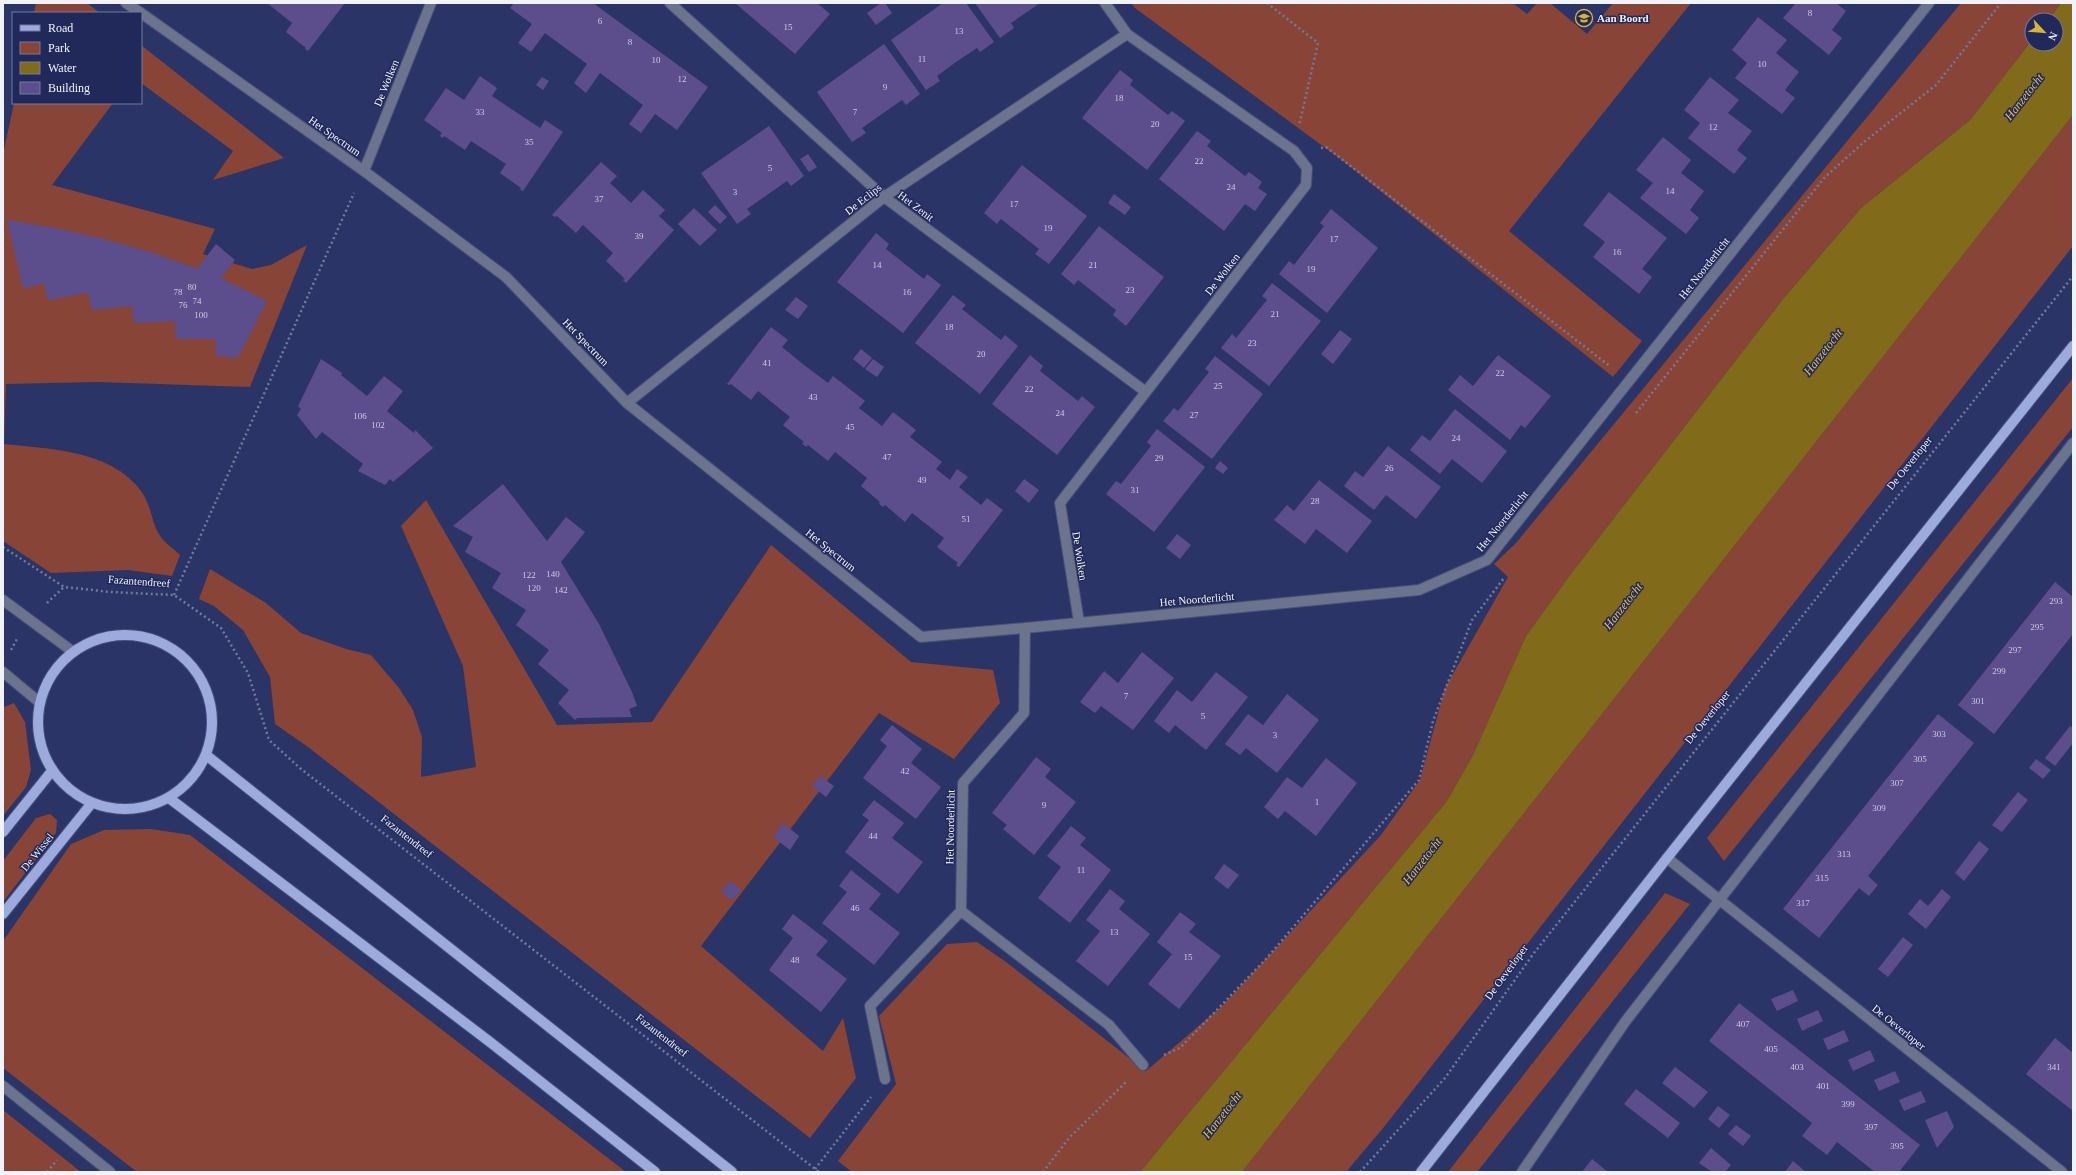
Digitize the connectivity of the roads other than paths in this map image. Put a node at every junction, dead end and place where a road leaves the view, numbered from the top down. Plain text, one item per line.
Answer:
1 (126, 3) edge
2 (431, 3) edge
3 (670, 3) edge
4 (1105, 3) edge
5 (1929, 3) edge
6 (140, 12) edge
7 (142, 14) edge
8 (1127, 34) junction
9 (364, 171) junction
10 (884, 197) junction
11 (2073, 346) edge
12 (1146, 392) junction
13 (627, 403) junction
14 (2073, 443) edge
15 (3, 600) edge
16 (1079, 622) junction
17 (1025, 628) junction
18 (72, 651) junction
19 (3, 672) edge
20 (39, 702) junction
21 (206, 755) junction
22 (51, 772) junction
23 (169, 798) junction
24 (91, 804) junction
25 (3, 832) edge
26 (1667, 858) junction
27 (1721, 901) junction
28 (961, 911) junction
29 (3, 914) edge
30 (1143, 1065) road end
31 (885, 1079) road end
32 (3, 1086) edge
33 (110, 1172) edge
34 (655, 1172) edge
35 (732, 1172) edge
36 (1422, 1172) edge
37 (1522, 1172) edge
38 (2062, 1172) edge

1 - 6 street, Het Spectrum
2 - 9 street, De Wolken
3 - 10 street, Het Zenit
4 - 8 street, De Wolken
5 - 16 street, Het Noorderlicht
7 - 9 street, Het Spectrum
8 - 10 street, De Eclips
8 - 12 street, De Wolken
9 - 13 street, Het Spectrum
10 - 12 street, Het Zenit
10 - 13 street, De Eclips
11 - 26 main road
12 - 16 street, De Wolken
13 - 17 street, Het Spectrum
14 - 27 street
15 - 18 street
16 - 17 street, Het Noorderlicht
17 - 28 street, Het Noorderlicht
18 - 20 main road
18 - 21 main road
19 - 20 street
20 - 22 main road
21 - 23 main road
21 - 35 main road
22 - 24 main road
22 - 25 main road
23 - 24 main road
23 - 34 main road
24 - 29 main road, De Wissel
26 - 27 street, De Oeverloper
26 - 36 main road
27 - 37 street
27 - 38 street, De Oeverloper
28 - 30 street
28 - 31 street
32 - 33 street

